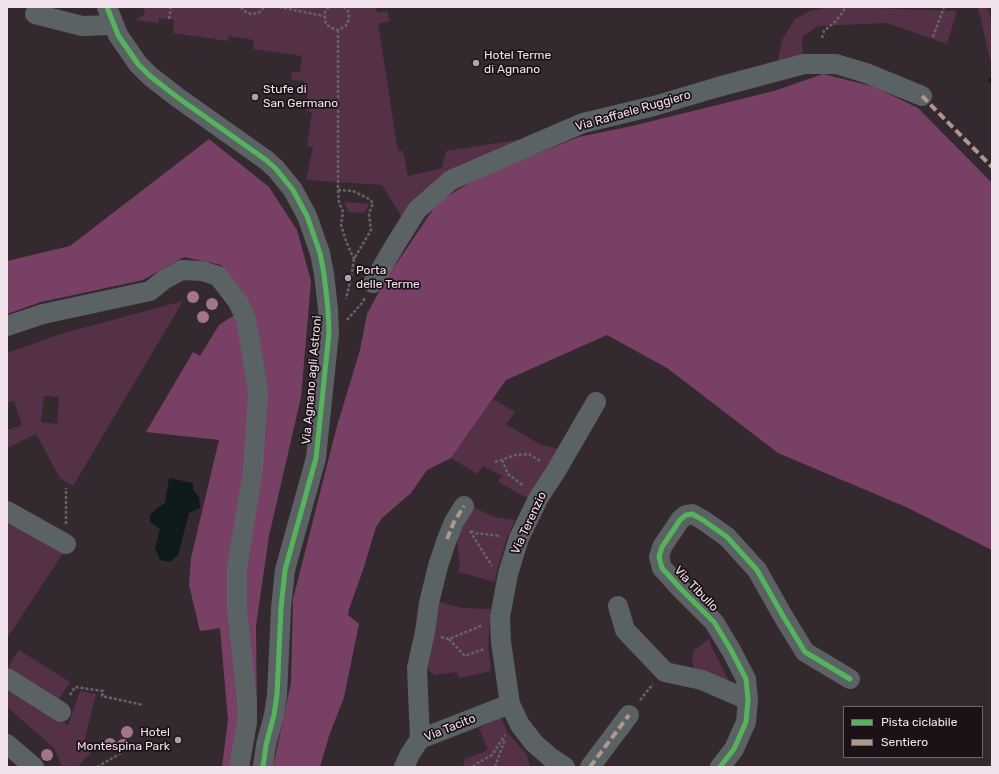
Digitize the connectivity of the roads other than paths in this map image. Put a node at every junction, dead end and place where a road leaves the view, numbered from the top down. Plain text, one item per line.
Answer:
1 (34, 14) dead end
2 (111, 16) edge
3 (922, 96) dead end
4 (374, 283) road end
5 (7, 326) edge
6 (596, 402) dead end
7 (7, 511) edge
8 (459, 524) road end
9 (66, 544) road end
10 (618, 606) dead end
11 (7, 678) edge
12 (850, 679) dead end
13 (748, 700) junction
14 (510, 704) junction
15 (61, 712) road end
16 (628, 715) road end
17 (420, 739) junction
18 (7, 744) edge
19 (34, 767) edge
20 (239, 767) edge
21 (263, 767) edge
22 (404, 767) edge
23 (565, 767) edge
24 (590, 767) edge
25 (720, 767) edge

1 - 2 street
2 - 21 street, Via Agnano agli Astroni
3 - 4 street, Via Raffaele Ruggiero
5 - 20 street
6 - 14 street, Via Terenzio
7 - 9 street
8 - 17 street
10 - 13 street
11 - 15 street
12 - 13 street, Via Tibullo
13 - 25 street, Via Tibullo
14 - 17 street, Via Tacito
14 - 23 street
16 - 24 street
17 - 22 street, Via Tacito
18 - 19 street

